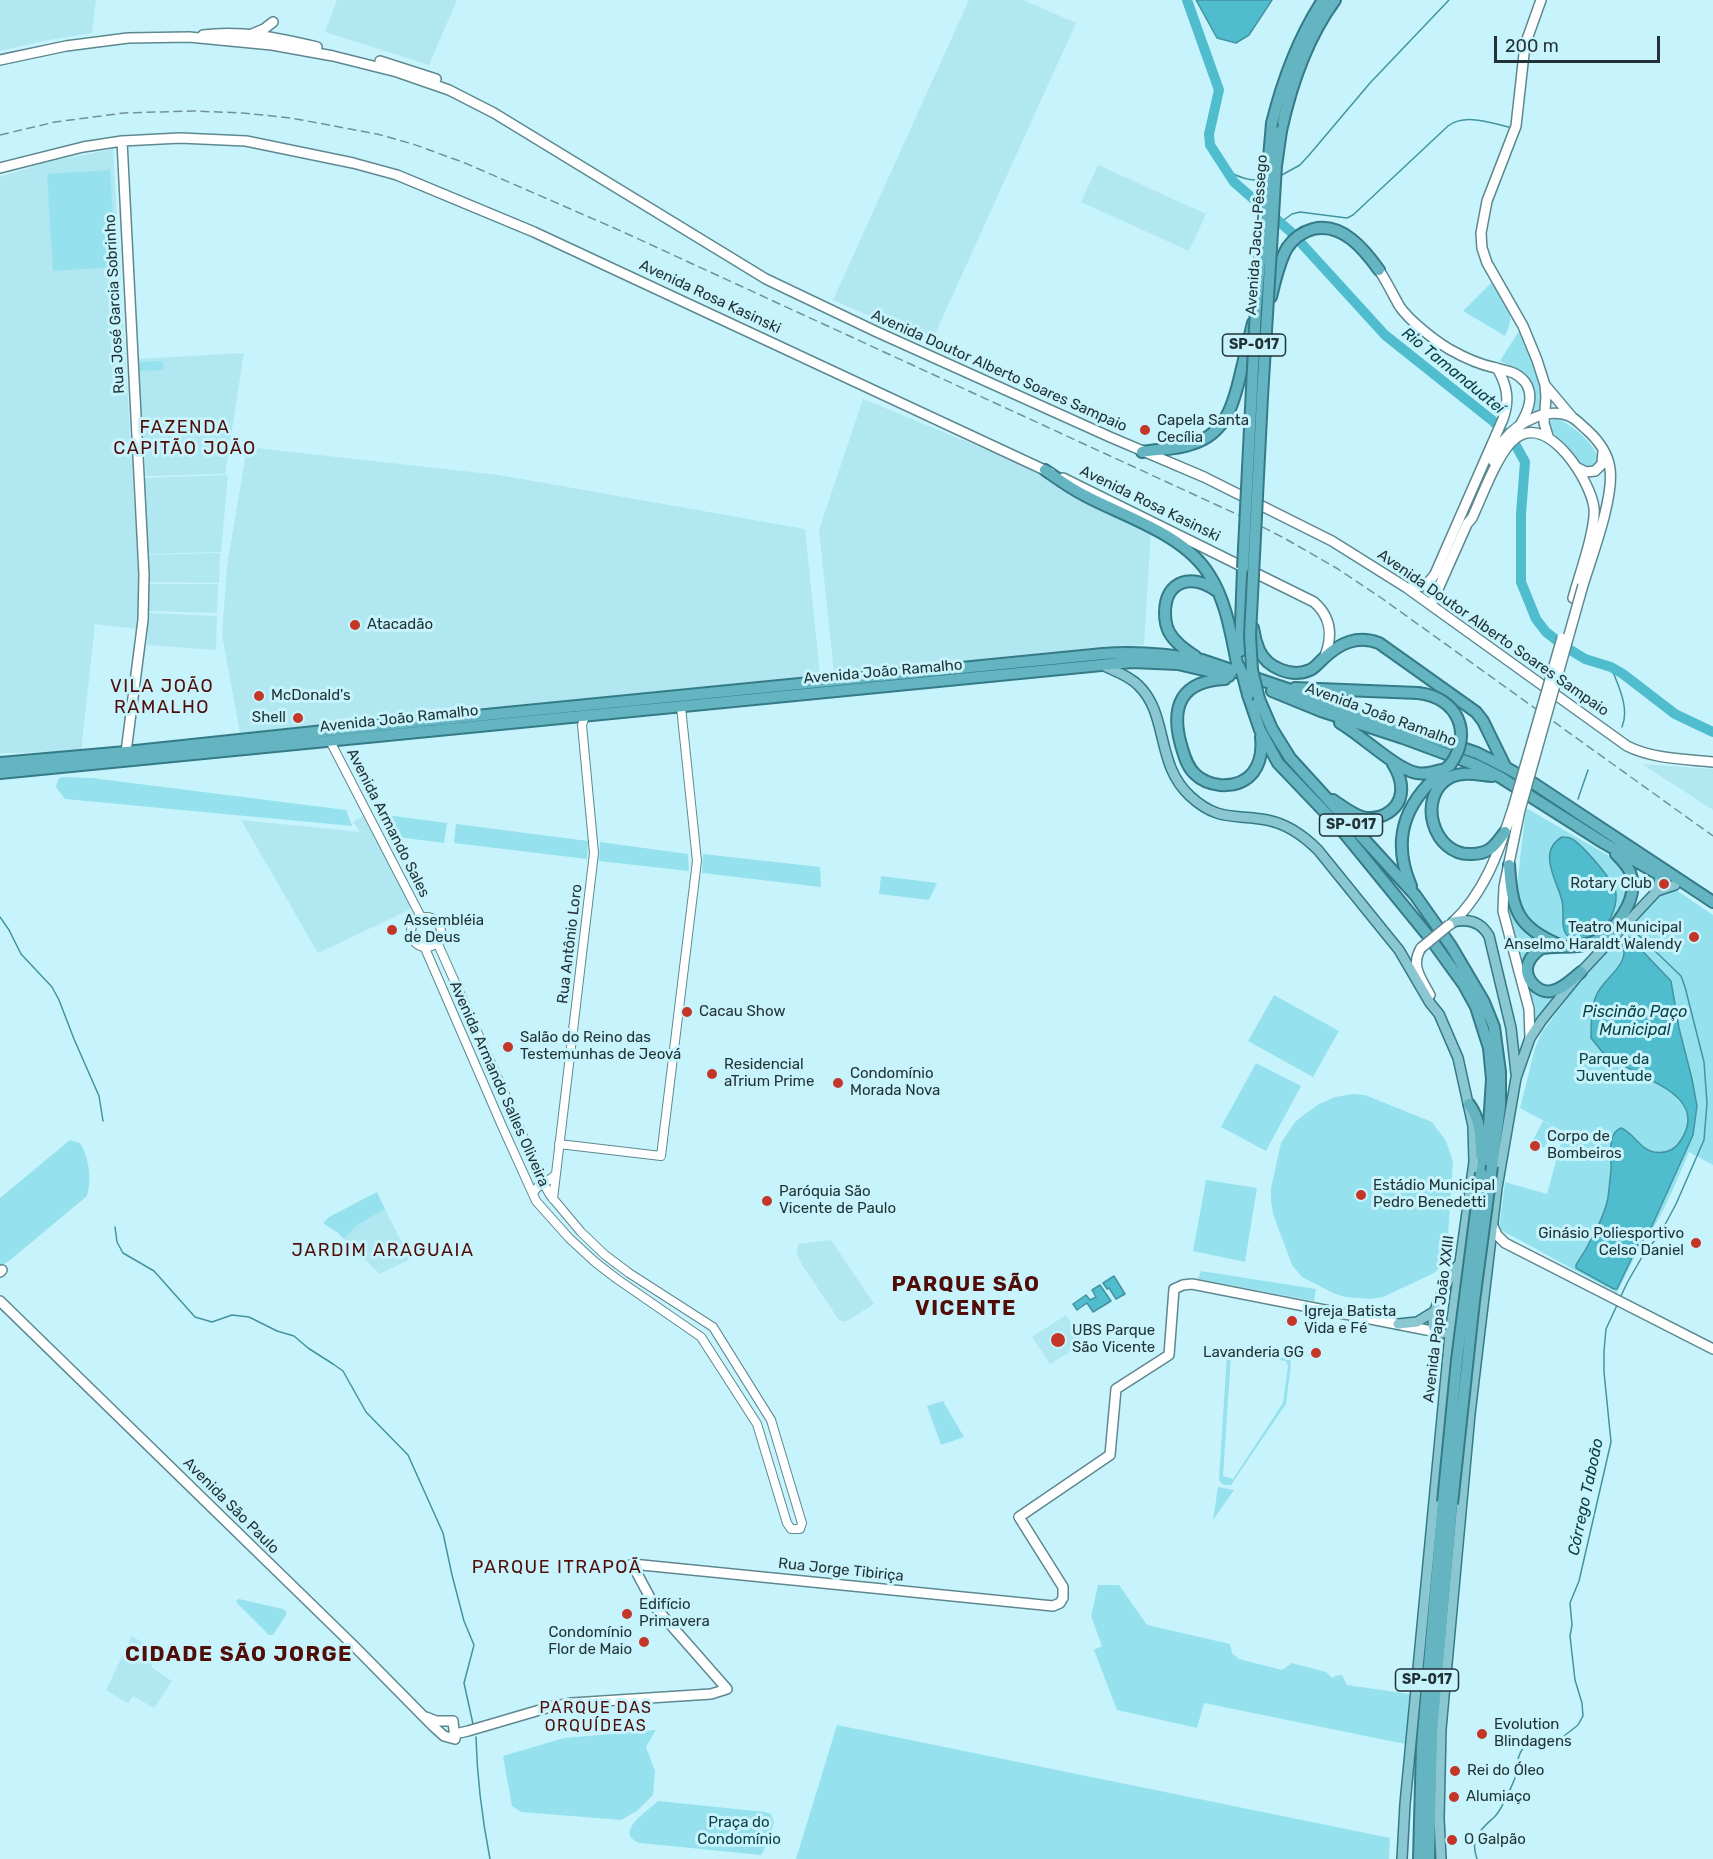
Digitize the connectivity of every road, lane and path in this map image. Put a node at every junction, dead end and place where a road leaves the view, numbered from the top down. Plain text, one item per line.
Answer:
1 (1323, 0) edge
2 (1335, 0) edge
3 (1541, 0) edge
4 (273, 22) dead end
5 (273, 37) junction
6 (250, 39) junction
7 (288, 47) junction
8 (0, 60) edge
9 (417, 79) junction
10 (440, 80) junction
11 (449, 90) junction
12 (494, 113) junction
13 (122, 141) junction
14 (0, 168) edge
15 (1379, 270) joint
16 (1256, 308) junction
17 (1267, 311) junction
18 (1497, 368) junction
19 (1545, 385) junction
20 (1544, 414) junction
21 (1572, 417) junction
22 (1516, 432) junction
23 (1548, 436) junction
24 (1500, 444) junction
25 (1603, 450) junction
26 (1142, 452) junction
27 (1574, 466) junction
28 (1045, 470) junction
29 (1407, 588) junction
30 (1218, 592) junction
31 (1431, 605) junction
32 (1250, 617) junction
33 (1202, 660) junction
34 (1322, 660) junction
35 (1102, 665) junction
36 (1239, 675) junction
37 (1281, 687) junction
38 (675, 695) junction
39 (1248, 695) joint
40 (644, 699) junction
41 (1259, 699) joint
42 (681, 706) junction
43 (1321, 711) junction
44 (585, 716) junction
45 (324, 730) junction
46 (1260, 730) junction
47 (330, 741) junction
48 (126, 752) junction
49 (1390, 759) junction
50 (0, 761) edge
51 (1713, 762) edge
52 (1447, 767) junction
53 (1505, 767) junction
54 (0, 773) edge
55 (1500, 777) junction
56 (1321, 792) junction
57 (1517, 809) junction
58 (1505, 832) junction
59 (1604, 843) junction
60 (1509, 865) junction
61 (1659, 871) junction
62 (1675, 885) junction
63 (1656, 891) junction
64 (1415, 895) junction
65 (1713, 902) edge
66 (1713, 910) edge
67 (1630, 913) junction
68 (421, 917) junction
69 (1451, 924) junction
70 (1614, 931) junction
71 (437, 942) junction
72 (424, 946) junction
73 (1565, 947) junction
74 (1581, 972) junction
75 (1437, 1010) junction
76 (1530, 1038) junction
77 (1516, 1078) junction
78 (1469, 1104) junction
79 (559, 1144) junction
80 (1481, 1173) junction
81 (555, 1175) junction
82 (543, 1183) junction
83 (533, 1194) junction
84 (553, 1199) junction
85 (540, 1206) junction
86 (1492, 1224) junction
87 (1505, 1243) junction
88 (1489, 1251) junction
89 (1460, 1262) junction
90 (0, 1299) edge
91 (1437, 1309) junction
92 (1398, 1324) junction
93 (1446, 1334) junction
94 (1478, 1337) junction
95 (726, 1349) junction
96 (1713, 1349) edge
97 (714, 1358) junction
98 (1448, 1503) junction
99 (426, 1717) junction
100 (455, 1737) junction
101 (1424, 1840) junction
102 (1402, 1859) edge
103 (1414, 1859) edge
104 (1419, 1859) edge
105 (1431, 1859) edge
106 (1441, 1859) edge

1 - 16 highway, Avenida Jacu-Pêssego / SP-017, bridge
2 - 17 highway, Avenida Jacu-Pêssego / SP-017, bridge
3 - 19 main road
4 - 6 main road
5 - 6 main road
5 - 7 main road
5 - 10 main road, Avenida Doutor Alberto Soares Sampaio
6 - 7 main road, Avenida Doutor Alberto Soares Sampaio
6 - 8 main road, Avenida Doutor Alberto Soares Sampaio
7 - 9 main road, Avenida Doutor Alberto Soares Sampaio
9 - 10 main road
9 - 11 main road, Avenida Doutor Alberto Soares Sampaio
10 - 11 main road
10 - 12 main road, Avenida Doutor Alberto Soares Sampaio
11 - 12 main road, Avenida Doutor Alberto Soares Sampaio
12 - 26 main road, Avenida Doutor Alberto Soares Sampaio
13 - 14 main road, Avenida Rosa Kasinski
13 - 28 main road, Avenida Rosa Kasinski
13 - 48 main road, Rua José Garcia Sobrinho
15 - 17 highway, bridge
15 - 18 main road
16 - 26 highway, bridge
16 - 36 highway, Avenida Jacu-Pêssego / SP-017, bridge
17 - 32 highway, Avenida Jacu-Pêssego / SP-017, bridge
18 - 22 main road
18 - 24 main road
19 - 20 main road
19 - 21 main road
20 - 21 main road
20 - 22 main road
20 - 23 main road
21 - 25 main road
22 - 23 main road
22 - 24 main road
23 - 27 main road
24 - 29 main road
24 - 31 main road
25 - 27 main road
25 - 57 main road, bridge
26 - 29 main road, Avenida Doutor Alberto Soares Sampaio
27 - 57 main road, bridge
28 - 30 highway
28 - 34 main road, Avenida Rosa Kasinski
29 - 31 main road, Avenida Doutor Alberto Soares Sampaio
30 - 33 highway
30 - 36 highway
31 - 51 main road, Avenida Doutor Alberto Soares Sampaio
32 - 34 highway, bridge
32 - 41 highway, Avenida Jacu-Pêssego / SP-017, bridge
33 - 37 highway, Avenida João Ramalho
33 - 38 highway, Avenida João Ramalho
34 - 53 highway
35 - 36 highway, Avenida João Ramalho
35 - 42 highway, Avenida João Ramalho
35 - 75 main road, Avenida Papa João XXIII
36 - 39 highway, Avenida Jacu-Pêssego / SP-017, bridge
36 - 43 highway, Avenida João Ramalho
36 - 46 highway
37 - 52 highway, bridge
37 - 53 highway, Avenida João Ramalho
38 - 40 highway, Avenida João Ramalho
38 - 42 highway
39 - 46 highway, Avenida Papa João XXIII / SP-017
40 - 44 highway
40 - 45 highway, Avenida João Ramalho
41 - 56 highway, Avenida Papa João XXIII / SP-017
42 - 44 highway, Avenida João Ramalho
42 - 79 street
43 - 49 highway
43 - 55 highway, Avenida João Ramalho
44 - 47 highway, Avenida João Ramalho
44 - 79 street, Rua Antônio Loro
45 - 47 highway
45 - 48 highway, Avenida João Ramalho
46 - 80 highway, Avenida Papa João XXIII / SP-017
47 - 54 highway, Avenida João Ramalho
47 - 68 street, Avenida Armando Sales
48 - 50 highway, Avenida João Ramalho
49 - 52 highway
49 - 56 highway
52 - 64 highway
53 - 61 highway, Avenida João Ramalho
55 - 58 highway
55 - 59 highway, Avenida João Ramalho
56 - 64 highway, Avenida Papa João XXIII / SP-017
57 - 58 main road
57 - 60 main road
58 - 69 main road
59 - 61 highway, Avenida João Ramalho
59 - 67 highway
60 - 73 highway
60 - 76 main road
61 - 62 highway, Avenida João Ramalho
61 - 63 main road
61 - 65 highway, Avenida João Ramalho
62 - 63 main road
62 - 66 highway, Avenida João Ramalho
63 - 67 main road
64 - 98 highway, Avenida Papa João XXIII / SP-017, bridge
67 - 70 highway
68 - 71 street
68 - 72 street
69 - 75 main road, bridge
69 - 77 main road
70 - 73 highway
70 - 74 main road
71 - 72 street
71 - 82 street, Avenida Armando Salles Oliveira
72 - 83 street, Avenida Armando Salles Oliveira
73 - 74 highway
74 - 76 main road
75 - 78 main road, Avenida Papa João XXIII
76 - 77 main road
77 - 86 main road
78 - 80 highway
78 - 89 main road, Avenida Papa João XXIII
79 - 81 street, Rua Antônio Loro
80 - 98 highway, Avenida Papa João XXIII / SP-017, bridge
81 - 82 street
81 - 84 street, Rua Antônio Loro
82 - 83 street
82 - 84 street, Avenida Armando Salles Oliveira
83 - 85 street, Avenida Armando Salles Oliveira
84 - 85 street
84 - 95 street, Avenida Armando Salles Oliveira
85 - 97 street, Avenida Armando Salles Oliveira
86 - 87 main road
86 - 88 main road
87 - 88 main road
87 - 96 main road
88 - 94 main road
89 - 91 main road
89 - 93 main road, Avenida Papa João XXIII
90 - 99 main road, Avenida São Paulo
91 - 92 main road
91 - 93 main road
92 - 93 main road
92 - 100 main road, Rua Jorge Tibiriça
93 - 94 main road
93 - 102 main road, Avenida Papa João XXIII
94 - 106 main road
95 - 97 street
95 - 97 street, Avenida Armando Salles Oliveira
98 - 101 highway, Avenida Papa João XXIII / SP-017
99 - 100 main road, Avenida São Paulo
99 - 100 main road
101 - 103 highway
101 - 104 highway, Avenida Papa João XXIII / SP-017
101 - 105 highway, Avenida Papa João XXIII / SP-017

